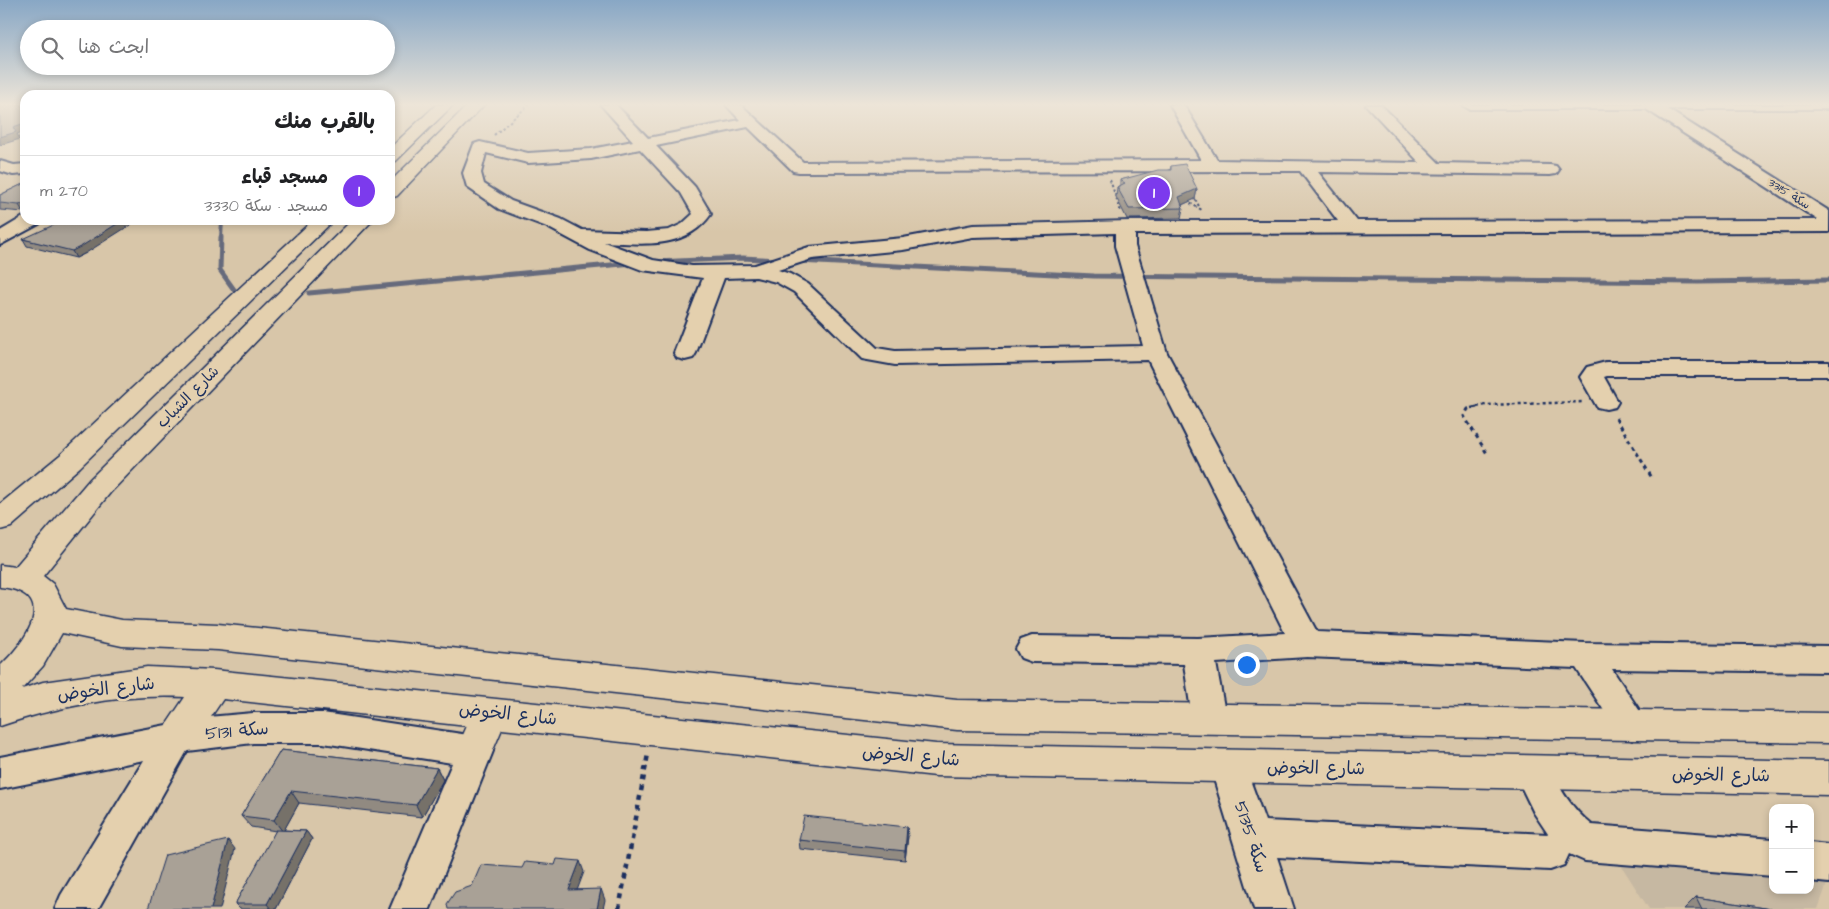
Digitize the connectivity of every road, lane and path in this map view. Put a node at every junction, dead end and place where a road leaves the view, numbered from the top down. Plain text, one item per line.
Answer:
1 (434, 147) edge
2 (480, 147) edge
3 (482, 147) edge
4 (623, 147) edge
5 (649, 147) edge
6 (778, 147) edge
7 (1202, 147) edge
8 (1414, 147) edge
9 (1715, 147) edge
10 (1179, 165) junction
11 (1212, 165) junction
12 (0, 166) edge
13 (1105, 166) junction
14 (1305, 166) junction
15 (1432, 166) junction
16 (20, 169) edge
17 (1550, 170) dead end
18 (395, 187) edge
19 (1182, 198) edge
20 (1204, 218) junction
21 (1829, 219) edge
22 (24, 225) edge
23 (319, 225) edge
24 (358, 225) edge
25 (1130, 226) junction
26 (1829, 226) edge
27 (1352, 227) junction
28 (576, 235) junction
29 (2, 239) edge
30 (757, 271) junction
31 (716, 272) junction
32 (685, 353) dead end
33 (1156, 353) junction
34 (1829, 369) edge
35 (1606, 402) junction
36 (1488, 455) dead end
37 (70, 461) junction
38 (1652, 478) dead end
39 (0, 497) edge
40 (0, 520) edge
41 (11, 578) edge
42 (50, 618) junction
43 (1307, 644) junction
44 (1032, 649) dead end
45 (1198, 651) junction
46 (1585, 656) junction
47 (1829, 659) edge
48 (214, 684) junction
49 (0, 687) edge
50 (0, 710) edge
51 (491, 712) junction
52 (1209, 718) junction
53 (1632, 725) junction
54 (1829, 728) edge
55 (653, 729) junction
56 (175, 740) junction
57 (475, 751) junction
58 (1228, 766) junction
59 (1532, 772) junction
60 (0, 773) edge
61 (1821, 780) edge
62 (1251, 838) junction
63 (1550, 852) dead end
64 (1769, 858) edge
65 (1814, 862) edge
66 (1829, 864) edge
67 (75, 909) edge
68 (410, 909) edge
69 (619, 909) edge
70 (1274, 909) edge

1 - 18 main road
2 - 28 street
3 - 4 street
5 - 28 street
6 - 13 street
7 - 11 street
8 - 15 street
9 - 21 street, سكة 3315
10 - 11 street
10 - 13 street
10 - 20 path
11 - 14 street
12 - 16 street
13 - 25 path
14 - 15 street
14 - 27 street
15 - 17 street
19 - 20 path
20 - 25 street
20 - 27 street
22 - 29 street
23 - 37 main road
24 - 41 main road, شارع الشباب
25 - 30 street
25 - 33 street
26 - 27 street
28 - 31 street
30 - 31 street
30 - 33 street
31 - 32 street
33 - 43 street
34 - 35 street
35 - 36 path
35 - 38 path
37 - 39 main road
37 - 40 main road
41 - 42 main road
42 - 49 main road
42 - 52 main road
43 - 45 street
43 - 46 street
44 - 45 street
45 - 52 street
46 - 47 street
46 - 53 street
48 - 50 main road, شارع الخوض
48 - 51 main road, شارع الخوض
48 - 56 main road
51 - 55 main road, شارع الخوض
51 - 57 main road
52 - 53 main road
53 - 54 main road
55 - 58 main road, شارع الخوض
55 - 69 path
56 - 57 street, سكة 5131
56 - 60 street, سكة 5131
56 - 67 street
57 - 68 street
58 - 59 main road, شارع الخوض
58 - 62 street, سكة 5135
59 - 61 main road, شارع الخوض
59 - 64 street
62 - 63 street
62 - 70 street, سكة 5135
65 - 66 street

